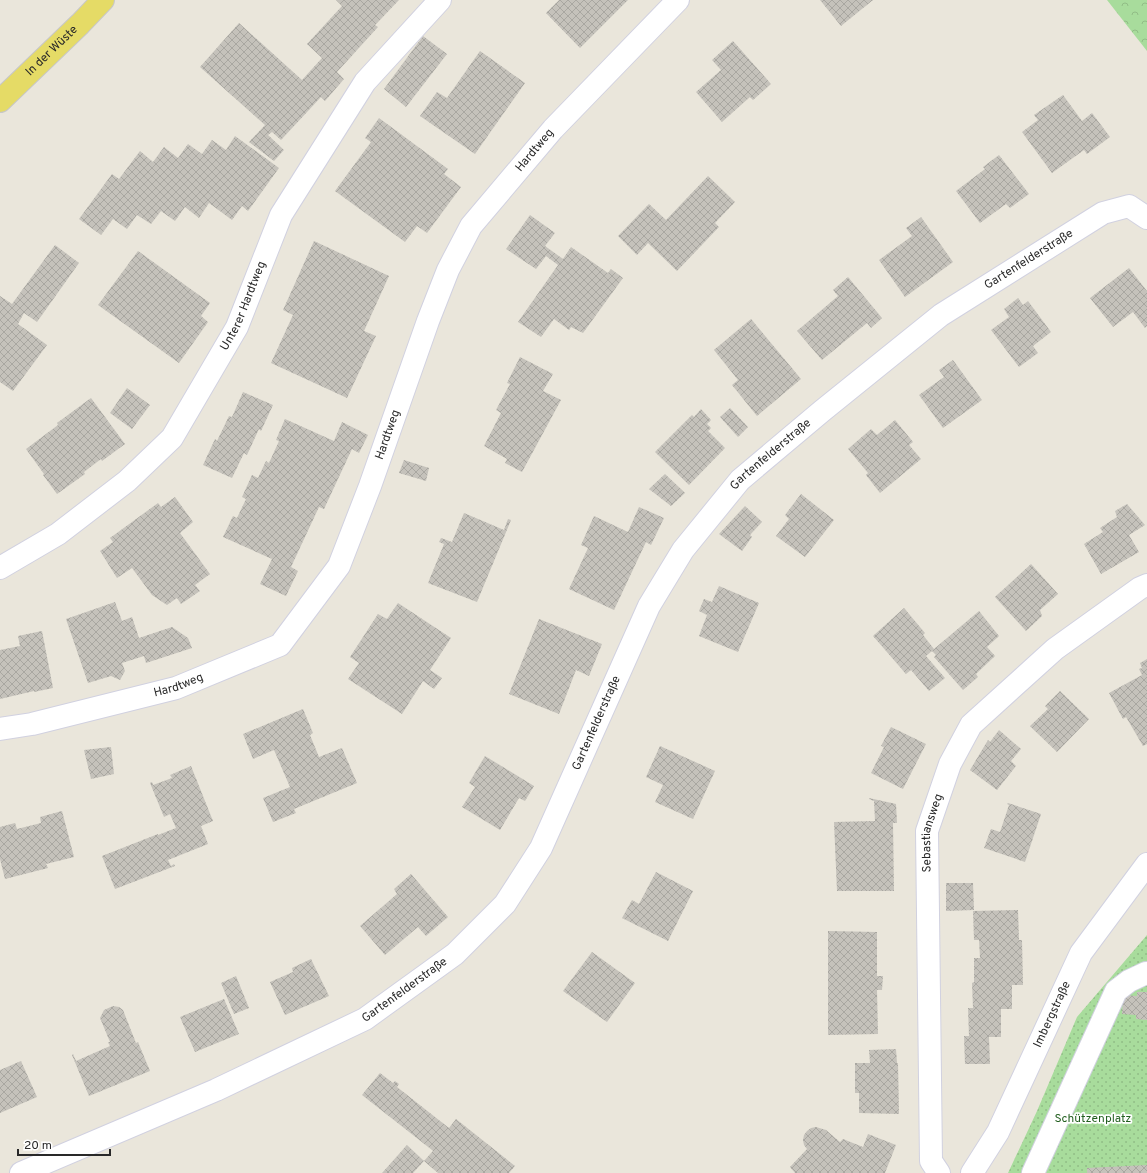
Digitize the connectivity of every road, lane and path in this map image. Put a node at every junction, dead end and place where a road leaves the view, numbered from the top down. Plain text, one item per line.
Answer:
1 (103, 0) edge
2 (440, 0) edge
3 (678, 0) edge
4 (0, 101) edge
5 (1147, 218) edge
6 (0, 568) edge
7 (1147, 585) edge
8 (0, 729) edge
9 (1147, 864) edge
10 (1147, 972) edge
11 (21, 1173) edge
12 (939, 1173) edge
13 (972, 1173) edge
14 (1033, 1173) edge

1 - 4 main road, In der Wüste
2 - 6 street, Unterer Hardtweg
3 - 8 street, Hardtweg
5 - 11 street, Gartenfelderstraße
7 - 12 street, Sebastiansweg
9 - 13 street, Imbergstraße
10 - 14 street

